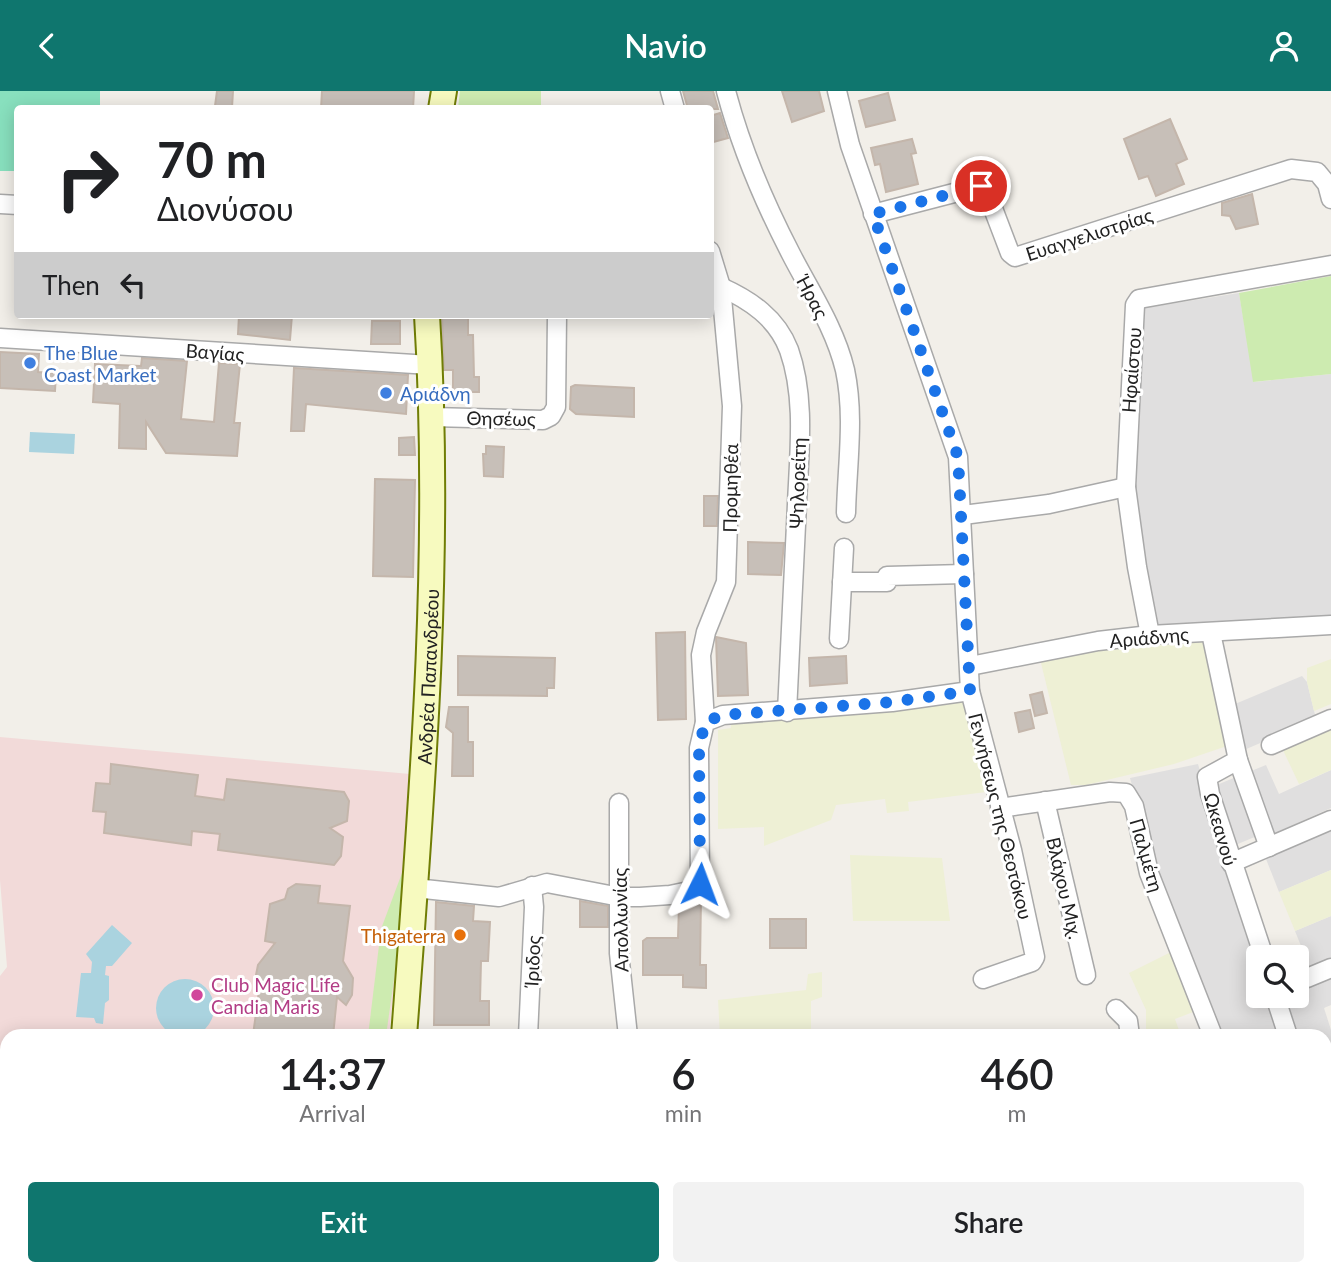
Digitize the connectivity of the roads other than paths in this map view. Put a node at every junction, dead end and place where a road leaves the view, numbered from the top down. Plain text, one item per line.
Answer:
1 (726, 91) edge
2 (837, 91) edge
3 (1331, 199) edge
4 (873, 214) junction
5 (714, 264) edge
6 (1331, 265) edge
7 (721, 287) junction
8 (427, 319) edge
9 (557, 319) edge
10 (0, 338) edge
11 (430, 366) junction
12 (432, 417) junction
13 (1126, 487) junction
14 (846, 513) dead end
15 (963, 515) junction
16 (844, 548) dead end
17 (964, 574) junction
18 (842, 582) junction
19 (1331, 625) edge
20 (1211, 633) junction
21 (1150, 635) junction
22 (839, 639) dead end
23 (970, 666) junction
24 (970, 691) junction
25 (788, 712) junction
26 (1331, 719) edge
27 (705, 722) junction
28 (1271, 745) dead end
29 (1238, 759) junction
30 (1045, 801) junction
31 (619, 803) dead end
32 (1000, 808) junction
33 (1331, 820) edge
34 (1269, 847) junction
35 (1231, 863) junction
36 (532, 886) junction
37 (415, 888) junction
38 (620, 897) junction
39 (1260, 945) edge
40 (1331, 968) edge
41 (1086, 975) dead end
42 (1309, 977) edge
43 (983, 979) dead end
44 (1279, 1008) edge
45 (1116, 1009) dead end
46 (405, 1029) edge
47 (528, 1029) edge
48 (627, 1029) edge
49 (1129, 1029) edge
50 (1210, 1029) edge
51 (1286, 1029) edge

1 - 14 street, Ήρας
2 - 4 street, Γεννήσεως της Θεοτόκου
3 - 4 street, Ευαγγελιστρίας
4 - 15 street, Γεννήσεως της Θεοτόκου
5 - 7 street, Προμηθέα
6 - 13 street, Ηφαίστου
7 - 25 street, Ψηλορείτη
7 - 27 street, Προμηθέα
8 - 11 main road, Ανδρέα Παπανδρέου
9 - 12 street, Θησέως
10 - 11 street, Βαγίας
11 - 12 main road, Ανδρέα Παπανδρέου
12 - 37 main road, Ανδρέα Παπανδρέου
13 - 15 street
13 - 21 street, Ηφαίστου
15 - 17 street, Γεννήσεως της Θεοτόκου
16 - 18 street
17 - 18 street
17 - 23 street, Γεννήσεως της Θεοτόκου
18 - 22 street
19 - 20 street, Αριάδνης
20 - 21 street, Αριάδνης
20 - 29 street
21 - 23 street, Αριάδνης
23 - 24 street, Γεννήσεως της Θεοτόκου
24 - 25 street
24 - 32 street, Γεννήσεως της Θεοτόκου
25 - 27 street
26 - 28 street
27 - 38 street, Προμηθέα
29 - 34 street
29 - 35 street, Ωκεανού
30 - 32 street, Παλμέτη
30 - 41 street, Βλάχου Μιχ.
30 - 50 street, Παλμέτη
31 - 38 street, Απολλωνίας
32 - 43 street, Γεννήσεως της Θεοτόκου
33 - 34 street
34 - 35 street
35 - 39 street, Ωκεανού
36 - 37 street
36 - 38 street
36 - 47 street, Ίριδος
37 - 46 main road, Ανδρέα Παπανδρέου
38 - 48 street, Απολλωνίας
40 - 42 street
44 - 51 street
45 - 49 street

